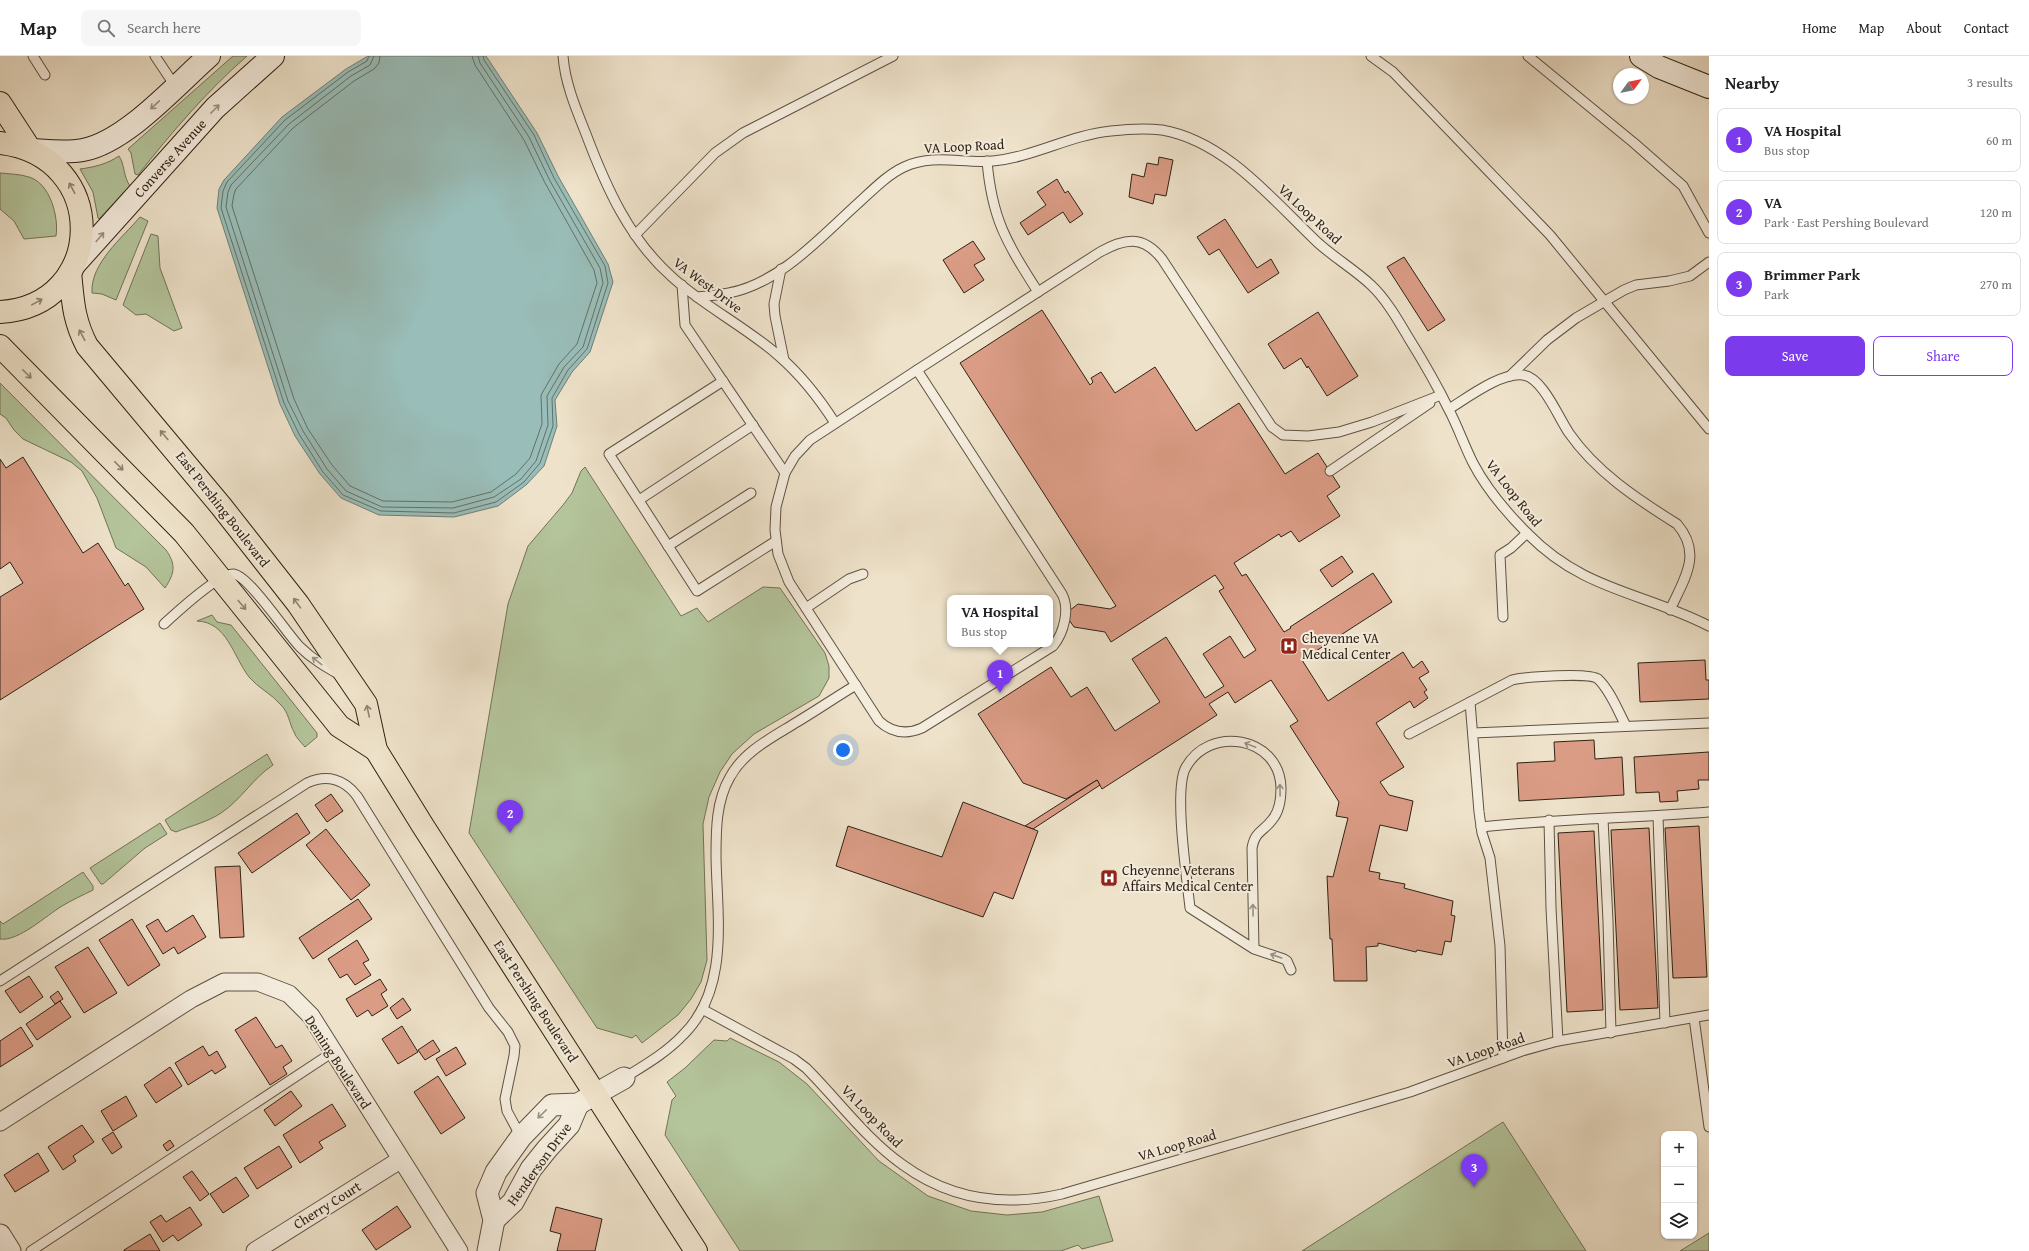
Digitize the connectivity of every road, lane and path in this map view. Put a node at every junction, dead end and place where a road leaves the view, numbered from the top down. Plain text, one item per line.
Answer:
1 (33, 56) edge
2 (155, 56) edge
3 (209, 56) edge
4 (272, 56) edge
5 (563, 56) edge
6 (893, 56) edge
7 (1371, 56) edge
8 (1528, 56) edge
9 (1641, 56) edge
10 (45, 74) dead end
11 (175, 86) junction
12 (1709, 87) edge
13 (0, 103) edge
14 (0, 143) edge
15 (31, 149) junction
16 (987, 161) junction
17 (1709, 233) edge
18 (635, 235) junction
19 (1709, 262) edge
20 (72, 269) junction
21 (781, 269) junction
22 (682, 285) junction
23 (1038, 292) junction
24 (697, 297) junction
25 (1606, 301) junction
26 (0, 312) edge
27 (0, 346) edge
28 (784, 360) junction
29 (917, 370) junction
30 (1510, 376) junction
31 (723, 381) junction
32 (1441, 395) junction
33 (1449, 409) junction
34 (835, 423) junction
35 (753, 425) junction
36 (1709, 429) edge
37 (1330, 471) dead end
38 (785, 473) junction
39 (750, 493) dead end
40 (639, 500) junction
41 (1527, 533) junction
42 (776, 541) junction
43 (668, 546) junction
44 (863, 574) dead end
45 (220, 578) junction
46 (806, 608) junction
47 (1670, 610) junction
48 (1502, 617) dead end
49 (164, 624) dead end
50 (1709, 626) edge
51 (1053, 646) edge
52 (1051, 647) edge
53 (350, 681) junction
54 (856, 685) junction
55 (1470, 702) junction
56 (1709, 723) edge
57 (1626, 726) junction
58 (1473, 733) junction
59 (1409, 734) dead end
60 (376, 750) junction
61 (1709, 812) edge
62 (1658, 816) junction
63 (1603, 819) junction
64 (1549, 820) junction
65 (1481, 827) junction
66 (1254, 949) junction
67 (1290, 970) dead end
68 (0, 981) edge
69 (702, 1009) junction
70 (1709, 1015) edge
71 (1694, 1018) junction
72 (1665, 1023) junction
73 (1611, 1033) junction
74 (1558, 1041) junction
75 (333, 1052) junction
76 (1503, 1058) junction
77 (624, 1078) joint
78 (586, 1099) junction
79 (0, 1122) edge
80 (1709, 1127) edge
81 (521, 1137) junction
82 (400, 1160) junction
83 (494, 1220) junction
84 (0, 1235) edge
85 (10, 1251) edge
86 (31, 1251) edge
87 (255, 1251) edge
88 (459, 1251) edge
89 (488, 1251) edge
90 (696, 1251) edge

1 - 10 lane
2 - 11 lane
3 - 11 main road
20 -> 4 main road, Converse Avenue
5 - 18 lane, VA West Drive
6 - 18 lane
7 - 25 lane
8 - 17 lane
9 - 12 main road
11 -> 15 main road
13 - 15 main road, East Pershing Boulevard
14 - 15 main road, East Pershing Boulevard
20 -> 15 main road, East Pershing Boulevard
16 - 21 lane, VA Loop Road
16 - 23 lane
16 - 32 lane, VA Loop Road
18 - 22 lane, VA West Drive
19 - 25 lane
26 -> 20 main road, East Pershing Boulevard
53 -> 20 main road, East Pershing Boulevard
21 - 24 lane, VA Loop Road
21 - 28 lane
22 - 24 lane, VA West Drive
22 - 31 lane
23 - 29 lane
23 - 32 lane
24 - 28 lane, VA West Drive
25 - 30 lane
25 - 36 lane
27 -> 45 main road, East Pershing Boulevard
28 - 34 lane, VA West Drive
29 - 34 lane
29 - 51 lane
30 - 33 lane
30 - 47 lane
31 - 35 lane
31 - 40 lane
32 - 33 lane, VA Loop Road
32 - 37 lane
33 - 41 lane, VA Loop Road
34 - 38 lane
35 - 38 lane
35 - 40 lane
38 - 42 lane
39 - 43 lane
40 - 43 lane
41 - 47 lane, VA Loop Road
41 - 48 lane
42 - 43 lane
42 - 46 lane
44 - 46 lane
45 - 49 lane
53 -> 45 lane
45 -> 60 main road, East Pershing Boulevard
46 - 54 lane
47 - 50 lane, VA Loop Road
52 - 54 lane
60 -> 53 main road, East Pershing Boulevard
54 - 69 lane
55 - 57 lane
55 - 58 lane
55 - 59 lane
56 - 57 lane
57 - 58 lane
58 - 65 lane
60 - 78 main road, East Pershing Boulevard
61 - 62 lane
62 - 63 lane
62 - 72 lane
63 - 64 lane
63 - 73 lane
64 - 65 lane
64 - 74 lane
65 - 76 lane
66 -> 66 lane
67 -> 66 lane
68 - 81 lane
69 - 76 lane, VA Loop Road
69 - 77 lane
70 - 71 lane, VA Loop Road
71 - 72 lane, VA Loop Road
71 - 80 lane
72 - 73 lane, VA Loop Road
73 - 74 lane, VA Loop Road
74 - 76 lane, VA Loop Road
75 - 79 street, Deming Boulevard
75 - 82 street, Deming Boulevard
75 - 86 lane
77 - 78 street, Henderson Drive
78 -> 81 street, Henderson Drive
78 - 83 street, Henderson Drive
78 - 90 main road, East Pershing Boulevard
81 - 83 street, Henderson Drive
82 - 87 street, Cherry Court
82 - 88 street, Deming Boulevard
83 - 89 street, Henderson Drive
84 - 85 street

